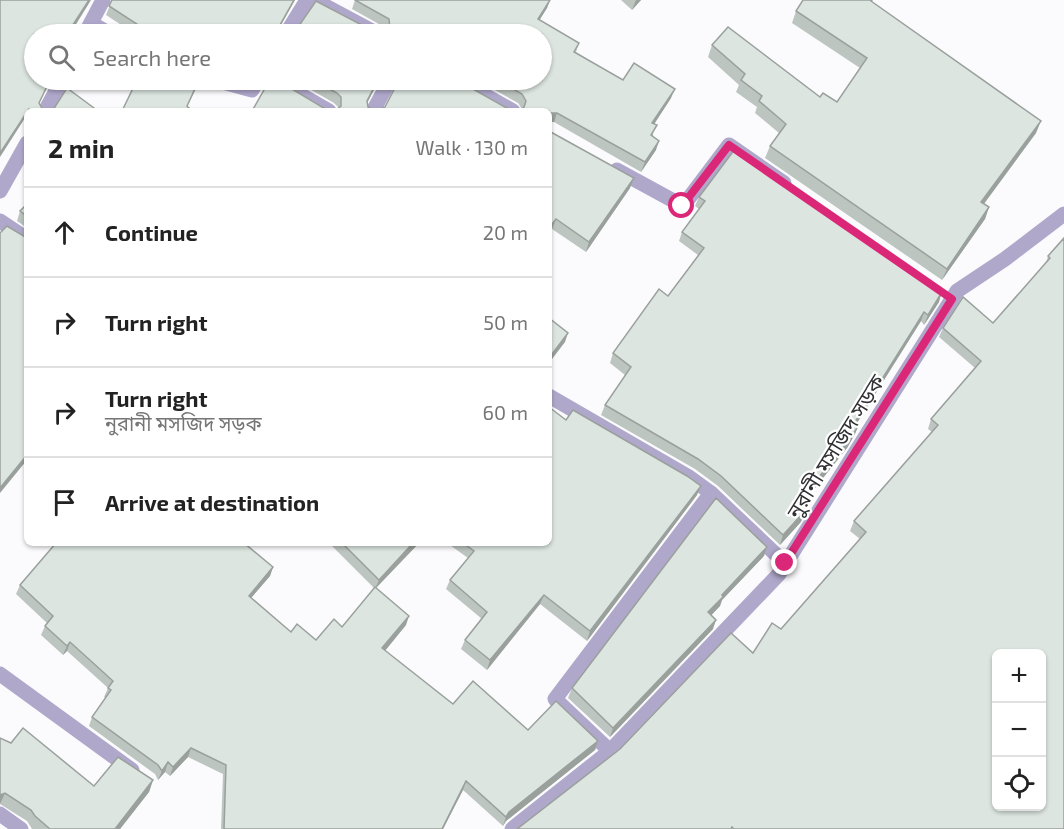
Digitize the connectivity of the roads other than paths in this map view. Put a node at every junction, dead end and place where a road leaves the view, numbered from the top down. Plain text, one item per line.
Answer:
1 (103, 0) edge
2 (306, 0) edge
3 (314, 0) edge
4 (91, 24) edge
5 (292, 24) edge
6 (359, 24) edge
7 (57, 90) edge
8 (292, 90) edge
9 (385, 90) edge
10 (476, 90) edge
11 (47, 108) edge
12 (324, 108) edge
13 (375, 108) edge
14 (508, 108) edge
15 (24, 148) edge
16 (600, 160) edge
17 (794, 190) edge
18 (0, 191) edge
19 (1064, 214) edge
20 (0, 221) edge
21 (24, 237) edge
22 (552, 398) edge
23 (711, 493) junction
24 (785, 563) junction
25 (0, 674) edge
26 (610, 751) junction
27 (140, 776) edge
28 (0, 814) edge
29 (522, 826) edge
30 (21, 829) edge

1 - 4 street
2 - 5 street
3 - 6 street
7 - 11 street
8 - 12 street
9 - 13 street
10 - 14 street
15 - 18 street
16 - 17 street
19 - 24 street, নুরানী মসজিদ সড়ক
20 - 21 street
22 - 23 street
23 - 24 street
23 - 26 street
24 - 26 street, নুরানী মসজিদ সড়ক
25 - 27 street
26 - 29 street, নুরানী মসজিদ সড়ক
28 - 30 street

